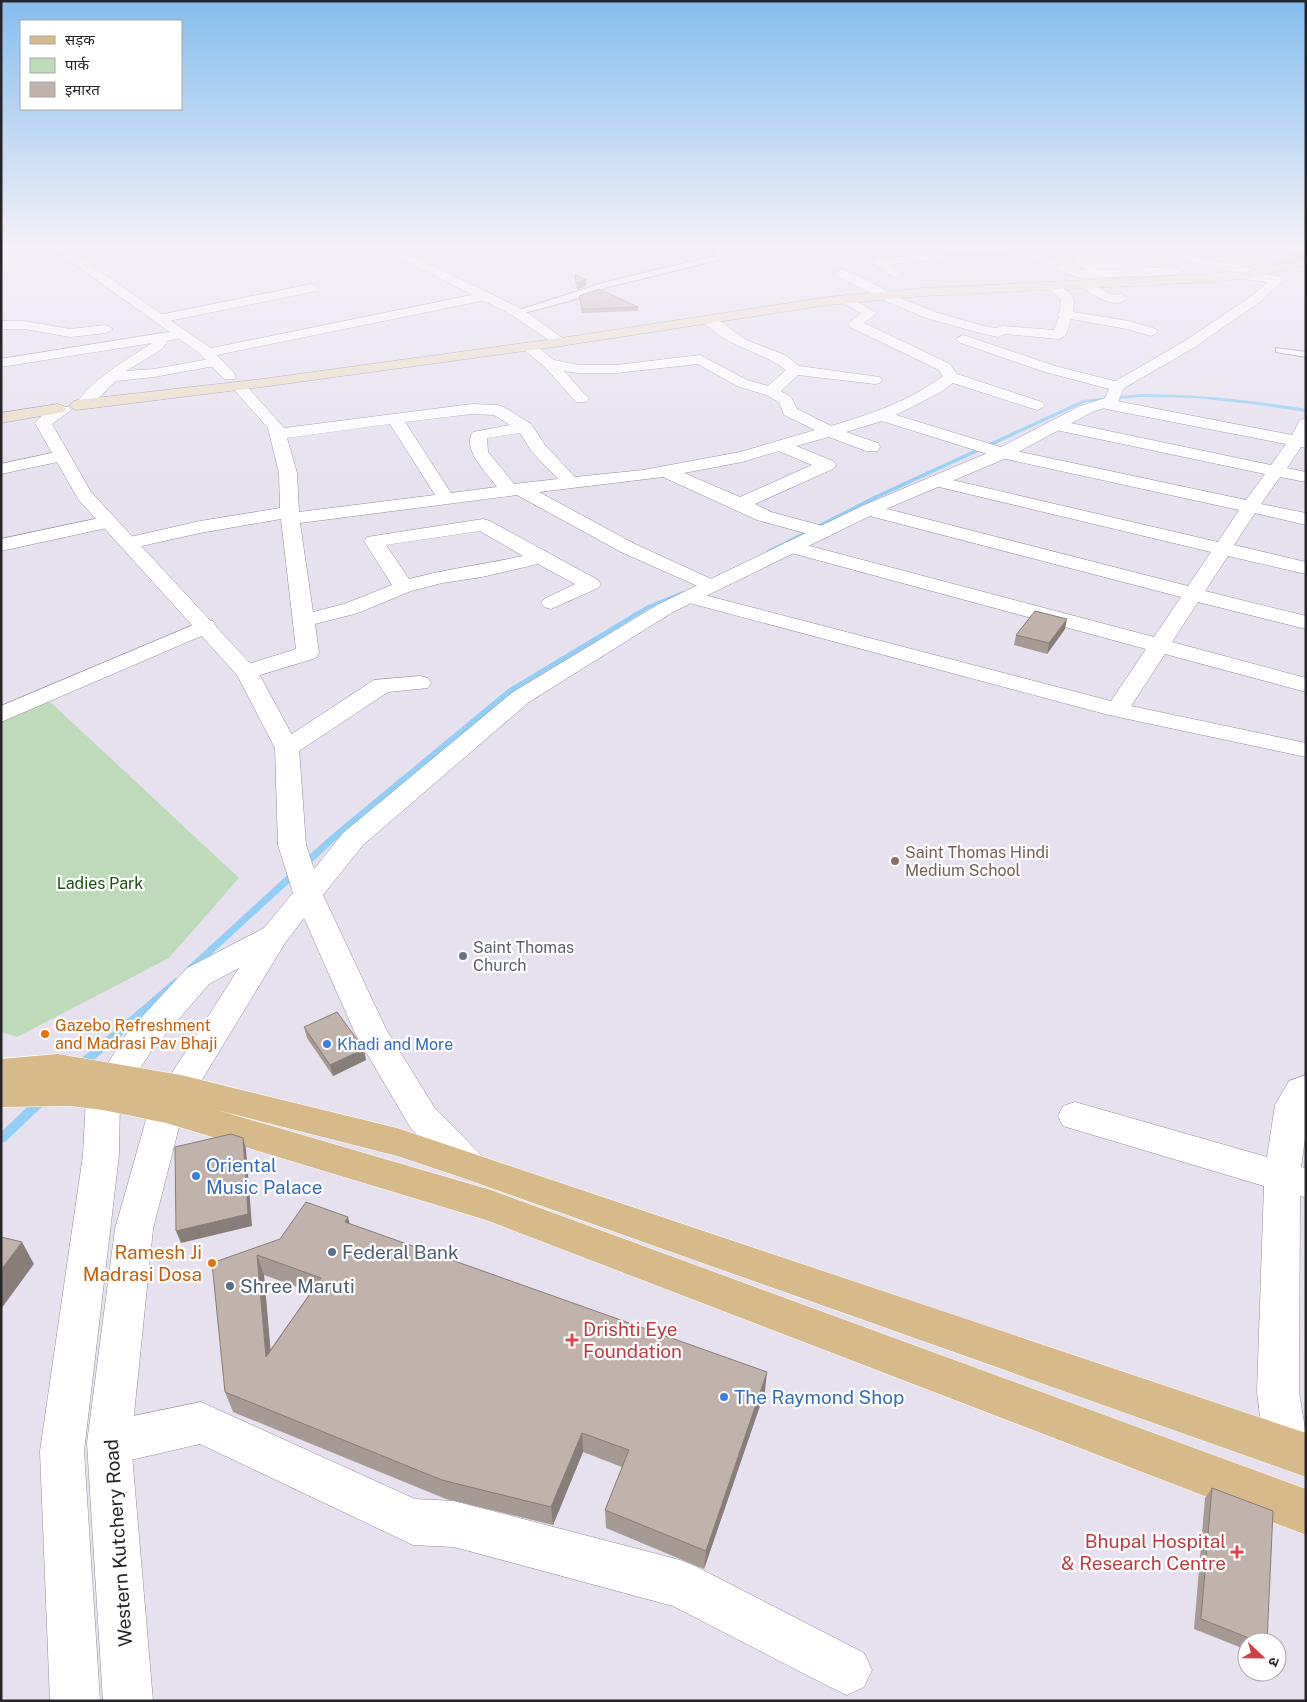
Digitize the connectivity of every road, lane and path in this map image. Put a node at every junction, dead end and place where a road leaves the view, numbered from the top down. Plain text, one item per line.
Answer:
1 (167, 324) edge
2 (360, 324) edge
3 (535, 324) edge
4 (673, 324) edge
5 (715, 324) edge
6 (856, 324) edge
7 (920, 324) edge
8 (959, 324) edge
9 (1065, 324) edge
10 (1125, 324) edge
11 (1219, 324) edge
12 (1, 325) edge
13 (1151, 332) dead end
14 (180, 334) junction
15 (1059, 335) junction
16 (1076, 336) dead end
17 (158, 338) junction
18 (561, 342) junction
19 (528, 346) junction
20 (1279, 350) dead end
21 (1306, 355) edge
22 (211, 358) junction
23 (1, 363) edge
24 (550, 364) junction
25 (795, 370) junction
26 (1021, 375) dead end
27 (111, 377) junction
28 (951, 377) junction
29 (875, 380) dead end
30 (234, 381) junction
31 (986, 389) junction
32 (771, 392) junction
33 (1112, 395) junction
34 (582, 399) dead end
35 (1037, 405) dead end
36 (68, 407) junction
37 (1, 412) edge
38 (882, 416) junction
39 (1, 418) edge
40 (394, 419) junction
41 (1306, 422) edge
42 (1056, 425) junction
43 (525, 428) junction
44 (831, 432) junction
45 (278, 434) junction
46 (1302, 442) edge
47 (781, 446) junction
48 (872, 447) dead end
49 (1003, 453) junction
50 (62, 456) junction
51 (1, 469) edge
52 (665, 471) junction
53 (1276, 471) junction
54 (1306, 477) edge
55 (935, 481) junction
56 (571, 483) junction
57 (515, 489) junction
58 (446, 498) junction
59 (740, 504) junction
60 (1250, 507) junction
61 (868, 510) junction
62 (290, 515) junction
63 (1306, 519) edge
64 (109, 522) junction
65 (823, 532) junction
66 (128, 543) junction
67 (1, 545) edge
68 (791, 547) junction
69 (1223, 549) junction
70 (541, 558) junction
71 (1306, 568) edge
72 (404, 587) junction
73 (701, 587) junction
74 (1192, 595) junction
75 (552, 603) dead end
76 (304, 620) junction
77 (1306, 623) edge
78 (205, 626) junction
79 (1159, 646) junction
80 (247, 672) junction
81 (420, 683) dead end
82 (1306, 685) edge
83 (1117, 710) junction
84 (1, 715) edge
85 (287, 748) junction
86 (1306, 750) edge
87 (308, 894) junction
88 (274, 936) junction
89 (87, 1082) junction
90 (6, 1085) edge
91 (1306, 1088) edge
92 (174, 1098) junction
93 (1075, 1116) dead end
94 (468, 1165) junction
95 (1294, 1180) edge
96 (109, 1442) junction
97 (1296, 1452) edge
98 (1306, 1512) edge
99 (847, 1670) dead end
100 (75, 1701) edge
101 (128, 1701) edge

1 - 14 street
2 - 22 street
3 - 18 street
4 - 18 main road
5 - 25 street
6 - 28 street
7 - 33 street
8 - 15 street
9 - 15 street
10 - 13 street
11 - 33 street
12 - 17 street
14 - 17 street
14 - 22 street
15 - 16 street
17 - 23 street
17 - 27 street
18 - 19 main road
19 - 24 street
19 - 30 main road
20 - 21 lane
22 - 27 street
22 - 30 street
24 - 32 street
24 - 34 street
25 - 29 street
25 - 32 street
26 - 31 street
27 - 36 street
28 - 31 street
28 - 38 street
30 - 36 main road
30 - 45 street
31 - 35 street
32 - 44 street
33 - 42 street, Western Kutchery Road
33 - 46 street
36 - 37 main road
36 - 39 main road
36 - 50 street
38 - 44 street
38 - 49 street
40 - 43 street
40 - 45 street
40 - 58 street
41 - 46 street
42 - 49 street, Western Kutchery Road
42 - 53 street
43 - 56 street
43 - 57 street
44 - 47 street
44 - 48 street
45 - 62 street
46 - 53 street
47 - 52 street
47 - 59 street
49 - 55 street, Western Kutchery Road
49 - 60 street
50 - 51 street
50 - 64 street
52 - 56 street
52 - 59 street
53 - 54 street
53 - 60 street
55 - 61 street, Western Kutchery Road
55 - 69 street
56 - 57 street
57 - 58 street
57 - 73 street
58 - 62 street
59 - 65 street
60 - 63 street
60 - 69 street
61 - 65 street, Western Kutchery Road
61 - 74 street
62 - 66 street
62 - 76 street
64 - 66 street
64 - 67 street
65 - 68 street, Western Kutchery Road
66 - 78 street
68 - 73 street, Western Kutchery Road
68 - 79 street
69 - 71 street
69 - 74 street
70 - 72 street
70 - 72 street
70 - 75 street
72 - 76 street
73 - 83 street
73 - 87 street, Western Kutchery Road
74 - 77 street
74 - 79 street
76 - 80 street
78 - 80 street
78 - 84 street
79 - 82 street
79 - 83 street
80 - 85 street
81 - 85 street
83 - 86 street
85 - 87 street
87 - 88 street, Western Kutchery Road
87 - 94 street
88 - 89 street
88 - 92 street, Western Kutchery Road
89 - 90 main road
89 - 92 main road
89 - 100 street
91 - 95 street
92 - 94 main road
92 - 96 street, Western Kutchery Road
92 - 98 main road
93 - 95 street
94 - 97 main road
95 - 97 street
96 - 99 street
96 - 101 street, Western Kutchery Road

